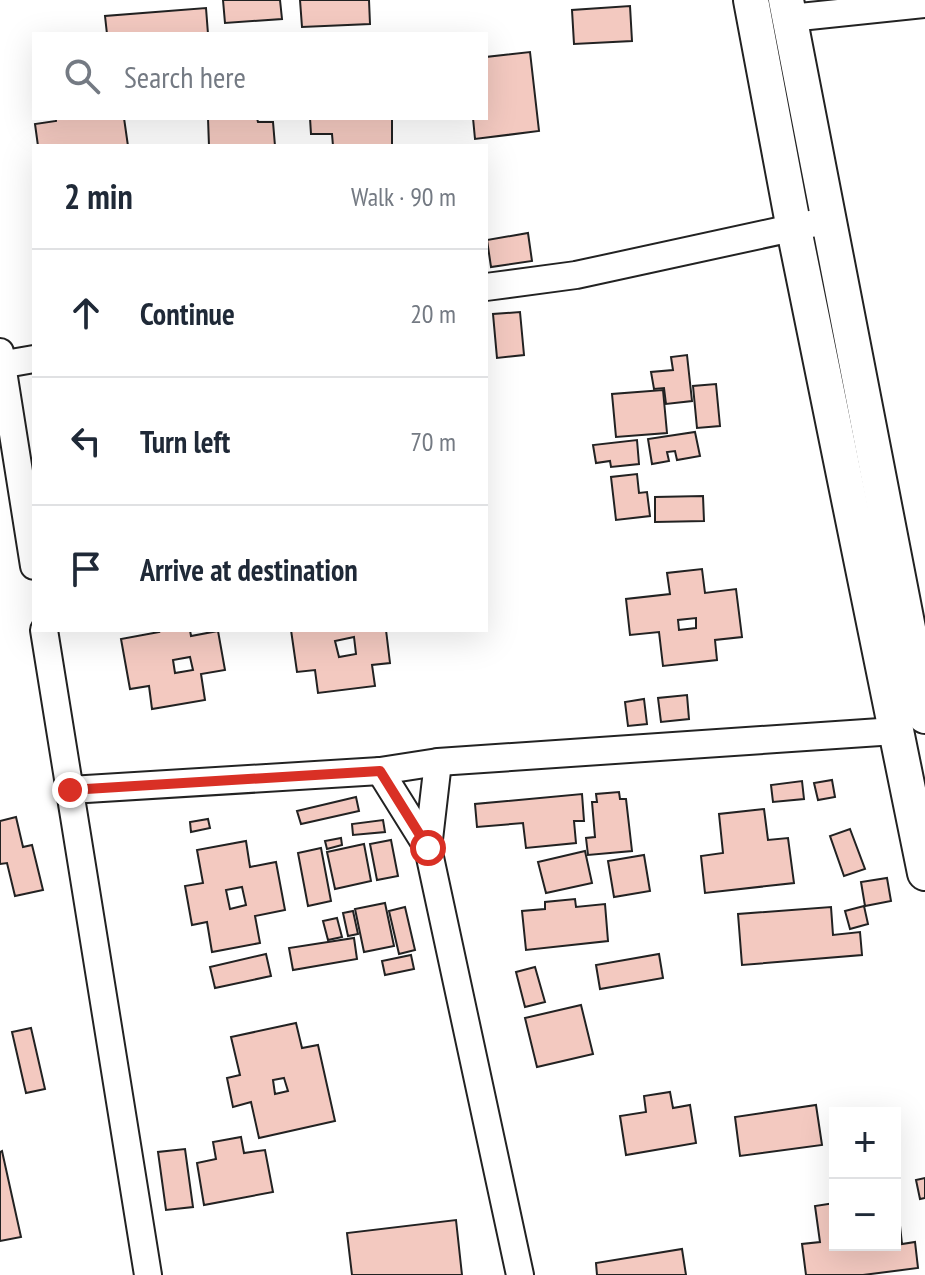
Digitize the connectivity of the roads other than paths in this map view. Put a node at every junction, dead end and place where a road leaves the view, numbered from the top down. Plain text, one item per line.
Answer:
1 (751, 0) edge
2 (925, 4) edge
3 (788, 9) edge
4 (829, 220) junction
5 (794, 229) junction
6 (488, 287) edge
7 (32, 359) edge
8 (1, 361) edge
9 (32, 554) edge
10 (44, 632) edge
11 (910, 723) edge
12 (438, 762) junction
13 (380, 771) junction
14 (70, 790) junction
15 (428, 848) junction
16 (925, 873) edge
17 (148, 1275) edge
18 (520, 1275) edge

1 - 5 street
2 - 3 street
3 - 4 street
4 - 5 street
4 - 11 street
5 - 6 street
5 - 11 street
7 - 8 street
8 - 9 street
10 - 14 street
11 - 12 street
11 - 16 street
12 - 13 street
12 - 15 street
13 - 14 street
13 - 15 street
14 - 17 street
15 - 18 street

